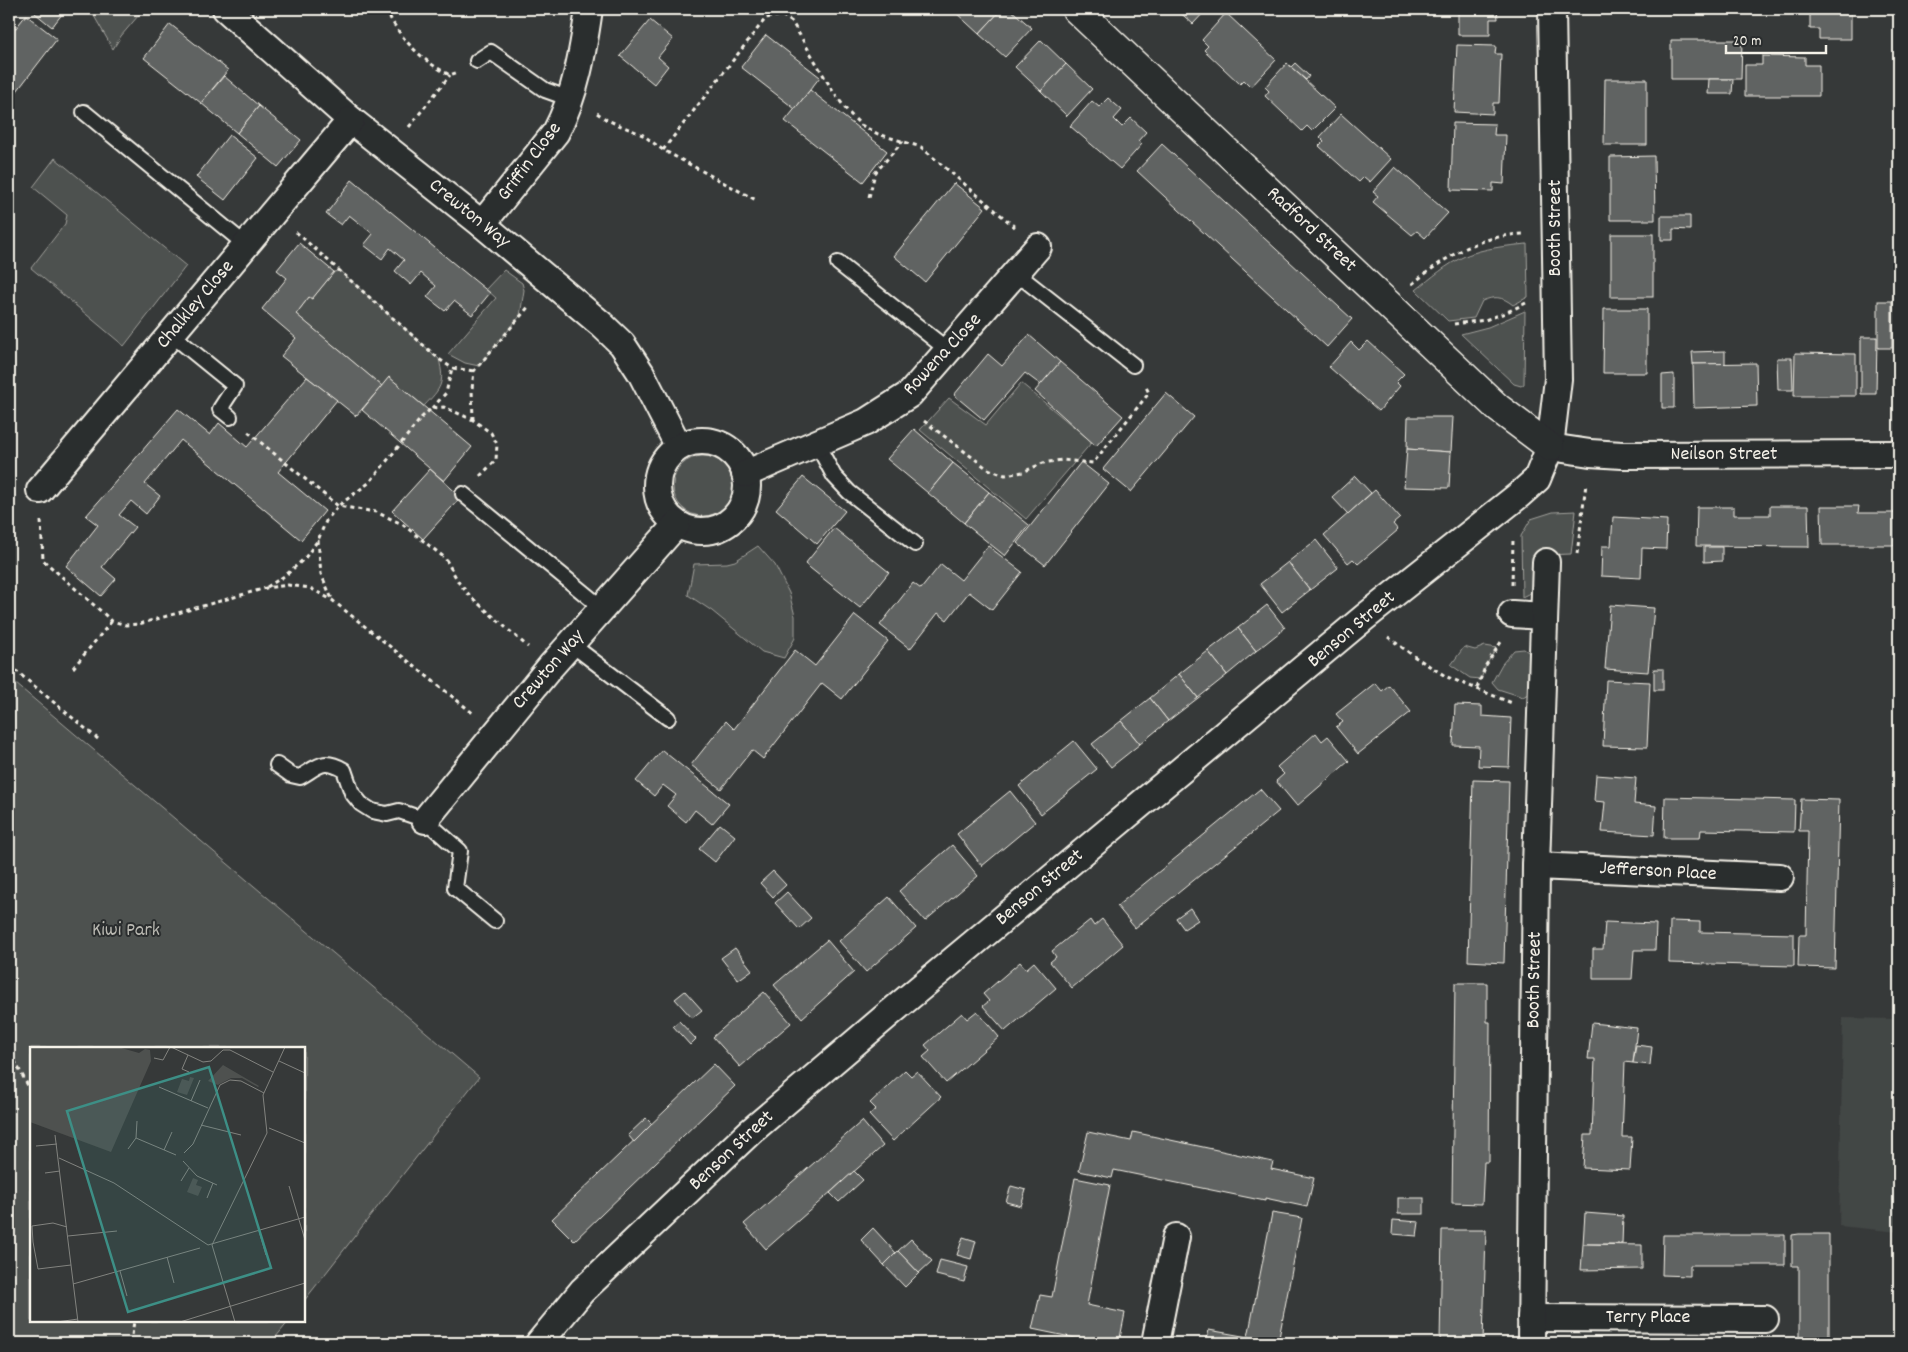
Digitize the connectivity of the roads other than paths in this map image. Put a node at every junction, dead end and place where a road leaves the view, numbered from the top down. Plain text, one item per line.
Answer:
1 (226, 9) edge
2 (589, 9) edge
3 (1076, 9) edge
4 (1552, 9) edge
5 (478, 61) road end
6 (570, 99) junction
7 (84, 112) dead end
8 (352, 120) junction
9 (482, 224) junction
10 (246, 245) junction
11 (1038, 247) road end
12 (838, 263) dead end
13 (1016, 273) junction
14 (171, 334) junction
15 (948, 351) junction
16 (1132, 365) road end
17 (230, 417) road end
18 (817, 444) junction
19 (679, 447) junction
20 (1550, 448) junction
21 (1899, 454) edge
22 (746, 474) junction
23 (40, 490) road end
24 (463, 494) road end
25 (677, 524) junction
26 (915, 544) dead end
27 (1546, 562) road end
28 (602, 608) junction
29 (1512, 614) dead end
30 (1544, 616) junction
31 (571, 644) junction
32 (668, 718) dead end
33 (277, 765) dead end
34 (425, 820) junction
35 (1536, 866) junction
36 (1780, 877) dead end
37 (495, 921) dead end
38 (1176, 1237) dead end
39 (1765, 1319) dead end
40 (1531, 1331) edge
41 (539, 1343) edge
42 (1155, 1343) edge

1 - 8 street, Crewton Way
2 - 6 street, Griffin Close
3 - 20 street, Radford Street
4 - 20 street, Booth Street
5 - 6 lane
6 - 9 street, Griffin Close
7 - 10 lane
8 - 9 street, Crewton Way
8 - 10 street, Chalkley Close
9 - 19 street, Crewton Way
10 - 14 street, Chalkley Close
11 - 13 street, Rowena Close
12 - 15 lane
13 - 15 street, Rowena Close
13 - 16 lane
14 - 17 lane
14 - 23 street, Chalkley Close
15 - 18 street, Rowena Close
18 - 22 street, Rowena Close
18 - 26 lane
19 - 22 street
19 - 25 street
20 - 21 street, Neilson Street
20 - 41 street, Benson Street
22 - 25 street
24 - 28 lane
25 - 28 street, Crewton Way
27 - 30 street, Booth Street
28 - 31 street, Crewton Way
29 - 30 street
30 - 35 street, Booth Street
31 - 32 lane
31 - 34 street, Crewton Way
33 - 34 lane
34 - 37 lane
35 - 36 street, Jefferson Place
35 - 40 street, Booth Street
38 - 42 street
39 - 40 street, Terry Place

